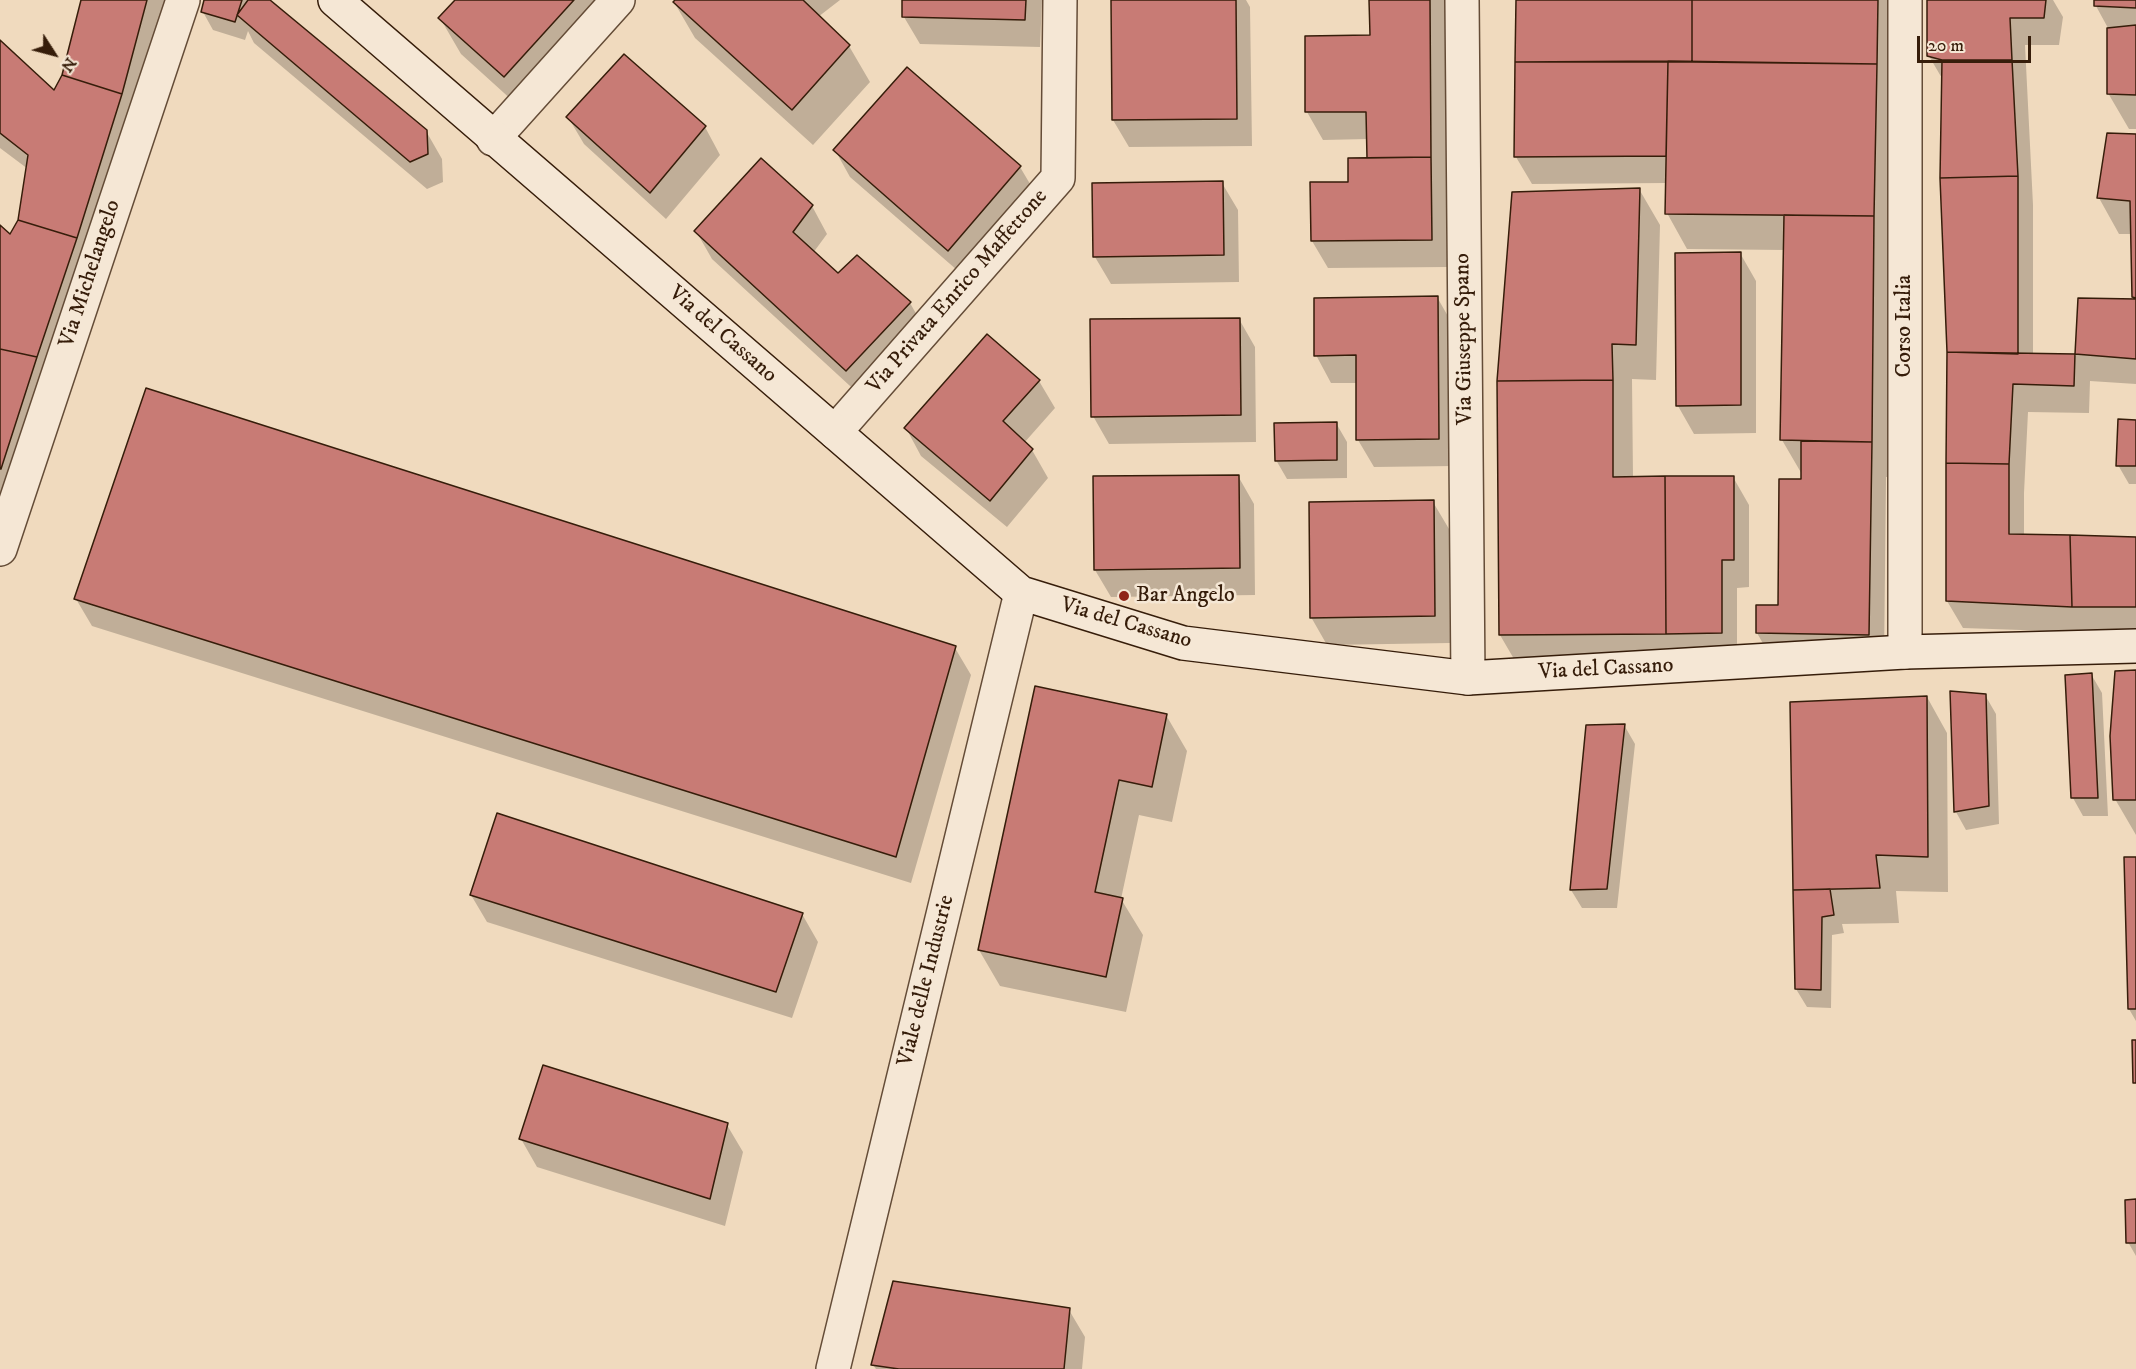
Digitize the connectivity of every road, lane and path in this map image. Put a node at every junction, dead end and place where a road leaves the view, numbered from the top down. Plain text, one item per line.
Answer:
1 (183, 0) edge
2 (335, 0) edge
3 (618, 0) edge
4 (1060, 0) edge
5 (1462, 0) edge
6 (1905, 0) edge
7 (494, 139) junction
8 (835, 432) junction
9 (0, 549) edge
10 (1021, 593) junction
11 (2136, 646) edge
12 (1905, 652) junction
13 (1468, 678) junction
14 (833, 1369) edge

1 - 9 street, Via Michelangelo
2 - 7 street, Via del Cassano
3 - 7 street
4 - 8 street, Via Privata Enrico Maffettone
5 - 13 street, Via Giuseppe Spano
6 - 12 street, Corso Italia
7 - 8 street, Via del Cassano
8 - 10 street, Via del Cassano
10 - 13 street, Via del Cassano
10 - 14 street, Viale delle Industrie
11 - 12 street, Via del Cassano
12 - 13 street, Via del Cassano

